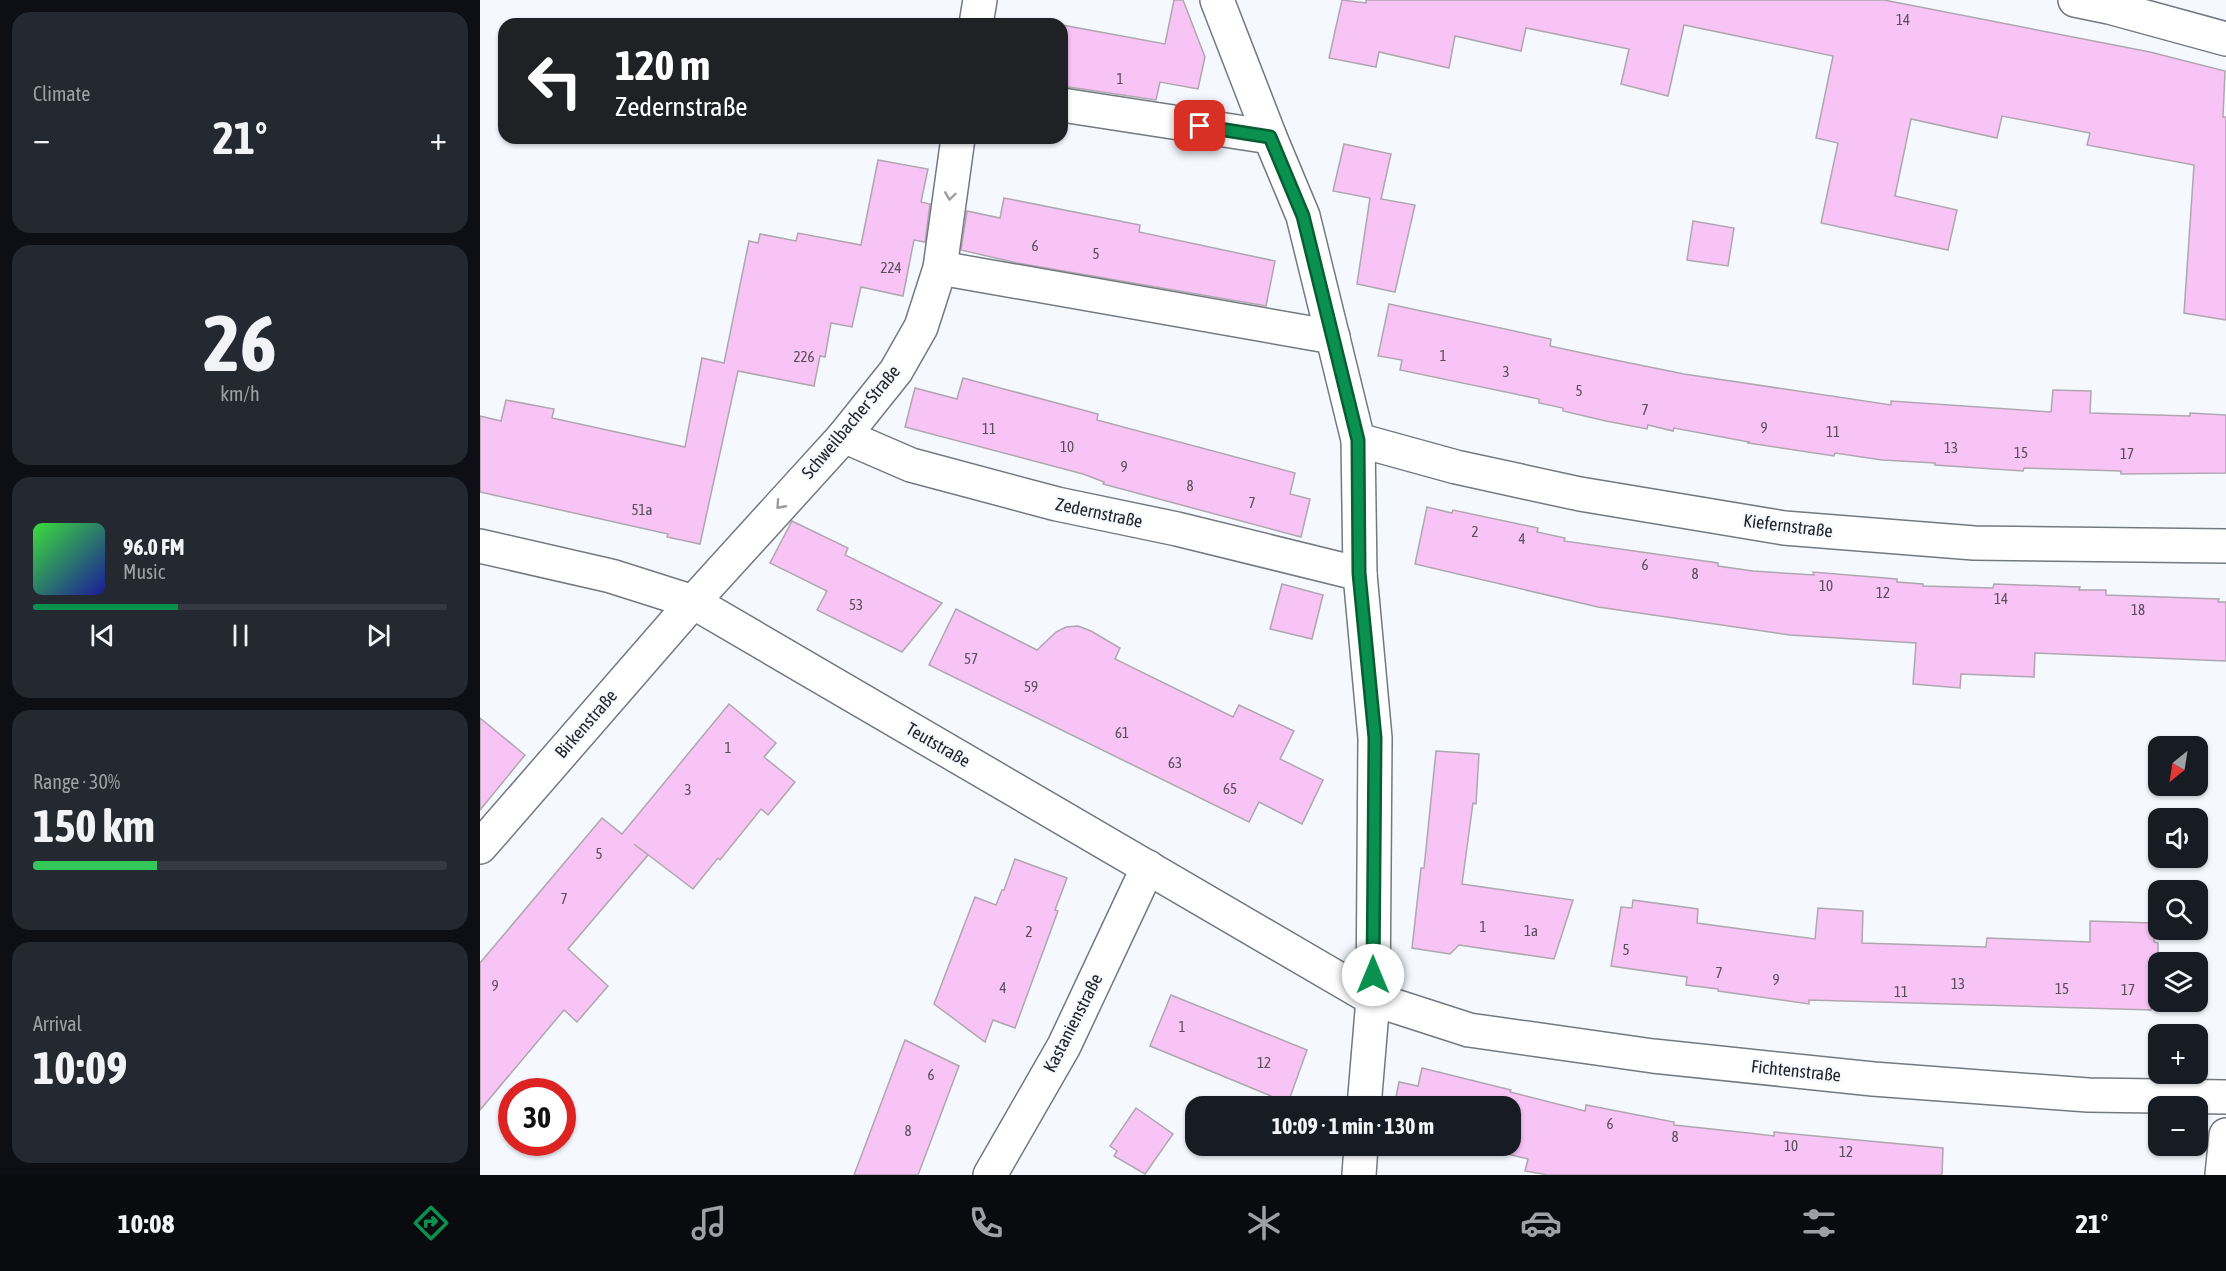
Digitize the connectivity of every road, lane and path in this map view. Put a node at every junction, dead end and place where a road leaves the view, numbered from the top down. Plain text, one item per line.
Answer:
1 (980, 0) edge
2 (1217, 0) edge
3 (2076, 0) edge
4 (976, 18) edge
5 (2226, 39) edge
6 (1068, 106) edge
7 (1270, 137) junction
8 (957, 144) edge
9 (940, 268) junction
10 (1333, 337) junction
11 (844, 436) junction
12 (1358, 440) junction
13 (480, 546) edge
14 (2226, 546) edge
15 (1359, 573) junction
16 (693, 602) junction
17 (480, 847) edge
18 (1148, 867) junction
19 (1373, 999) junction
20 (1365, 1096) edge
21 (2226, 1097) edge
22 (2226, 1135) edge
23 (1361, 1156) edge
24 (990, 1175) edge
25 (1359, 1175) edge
26 (2222, 1175) edge

1 - 4 street
2 - 7 street
3 - 5 street
6 - 7 street
7 - 10 street
8 -> 9 street, Schweilbacher Straße
9 - 10 street
9 - 11 street, Schweilbacher Straße
10 - 12 street
11 - 15 street, Zedernstraße
11 -> 16 street, Schweilbacher Straße
12 - 14 street, Kiefernstraße
12 - 15 street
13 - 16 street, Teutstraße
15 - 19 street
16 - 17 street, Birkenstraße
16 - 18 street, Teutstraße
18 - 19 street, Teutstraße
18 - 24 street, Kastanienstraße
19 - 20 street
19 - 21 street, Fichtenstraße
22 - 26 street
23 - 25 street

